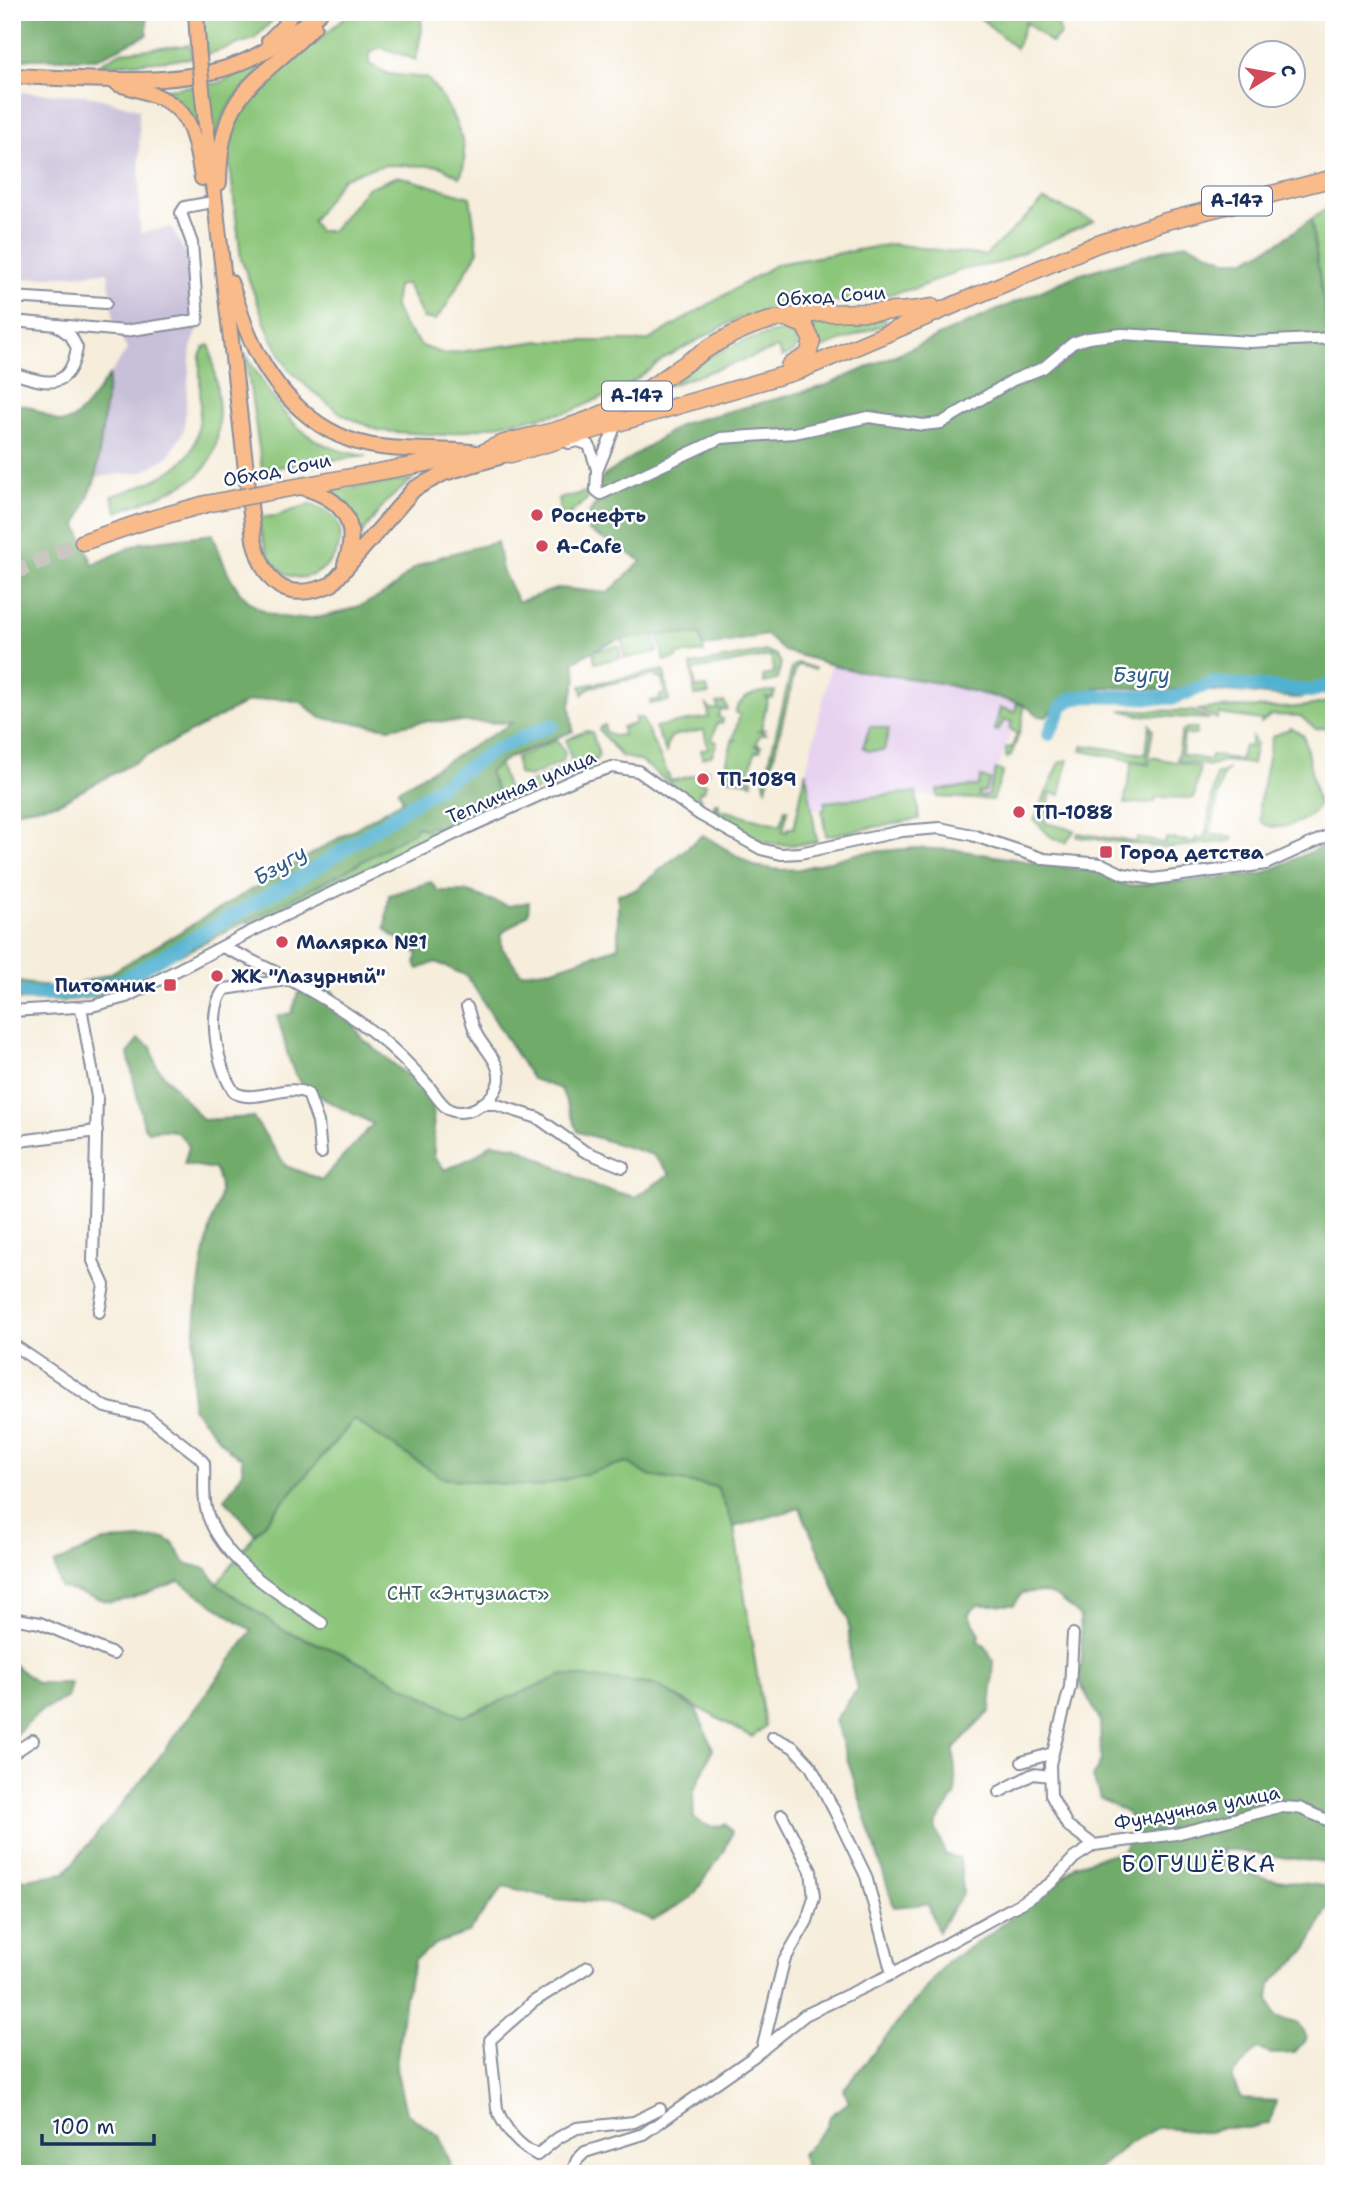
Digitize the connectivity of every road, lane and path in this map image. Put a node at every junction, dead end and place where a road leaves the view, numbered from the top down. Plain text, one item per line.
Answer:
1 (196, 12) edge
2 (290, 12) edge
3 (320, 12) edge
4 (327, 12) edge
5 (237, 65) junction
6 (12, 76) edge
7 (97, 79) junction
8 (1334, 178) edge
9 (207, 203) junction
10 (219, 230) junction
11 (222, 261) junction
12 (12, 297) edge
13 (962, 301) junction
14 (106, 303) dead end
15 (782, 318) junction
16 (12, 321) edge
17 (56, 325) junction
18 (1334, 338) edge
19 (12, 373) edge
20 (735, 386) junction
21 (617, 422) junction
22 (547, 443) junction
23 (482, 453) junction
24 (511, 454) junction
25 (597, 471) junction
26 (300, 486) junction
27 (83, 542) tunnel mouth
28 (342, 575) junction
29 (1334, 833) edge
30 (222, 947) junction
31 (286, 980) junction
32 (81, 1007) junction
33 (467, 1007) dead end
34 (12, 1011) edge
35 (481, 1104) junction
36 (97, 1131) junction
37 (12, 1142) edge
38 (321, 1153) dead end
39 (622, 1167) dead end
40 (99, 1312) dead end
41 (12, 1344) edge
42 (12, 1618) edge
43 (321, 1623) dead end
44 (1073, 1634) dead end
45 (113, 1654) dead end
46 (773, 1737) dead end
47 (33, 1740) dead end
48 (1053, 1753) junction
49 (12, 1754) edge
50 (1022, 1762) dead end
51 (1050, 1776) junction
52 (999, 1792) dead end
53 (782, 1815) dead end
54 (1334, 1824) edge
55 (1094, 1845) junction
56 (588, 1966) dead end
57 (892, 1974) junction
58 (762, 2050) junction
59 (660, 2109) dead end
60 (571, 2174) edge

1 - 10 main road, bridge
2 - 5 main road
3 - 5 main road
4 - 10 main road
5 - 7 main road
6 - 7 main road
7 - 9 main road
8 - 13 highway, Обход Сочи / А-147
9 - 10 main road
9 - 17 street
10 - 11 main road, А-147
11 - 23 main road, А-147
11 - 28 main road, А-147
12 - 14 street
13 - 15 highway, Обход Сочи / А-147
13 - 20 highway, Обход Сочи / А-147
15 - 20 highway, А-147
15 - 23 highway, Обход Сочи / А-147
16 - 17 street
17 - 19 street
18 - 25 street
20 - 21 highway, Обход Сочи / А-147
21 - 22 highway, Обход Сочи / А-147
21 - 25 street
22 - 24 highway, Обход Сочи / А-147
22 - 25 street
23 - 24 highway, Обход Сочи / А-147
23 - 26 highway, Обход Сочи / А-147
24 - 28 main road, А-147
26 - 27 highway, Обход Сочи / А-147, bridge
26 - 28 main road
29 - 30 street, Тепличная улица
30 - 31 street
30 - 32 street, Тепличная улица
31 - 35 street
31 - 38 street
32 - 34 street, Тепличная улица
32 - 36 street
33 - 35 street
35 - 39 street
36 - 37 street
36 - 40 street
41 - 43 street
42 - 45 street
44 - 48 street
46 - 57 street
47 - 49 street
48 - 50 street
48 - 51 street
51 - 52 street
51 - 55 street
53 - 58 street
54 - 55 street, Фундучная улица
55 - 57 street, Фундучная улица
56 - 59 street
57 - 58 street, Фундучная улица
58 - 60 street, Фундучная улица

